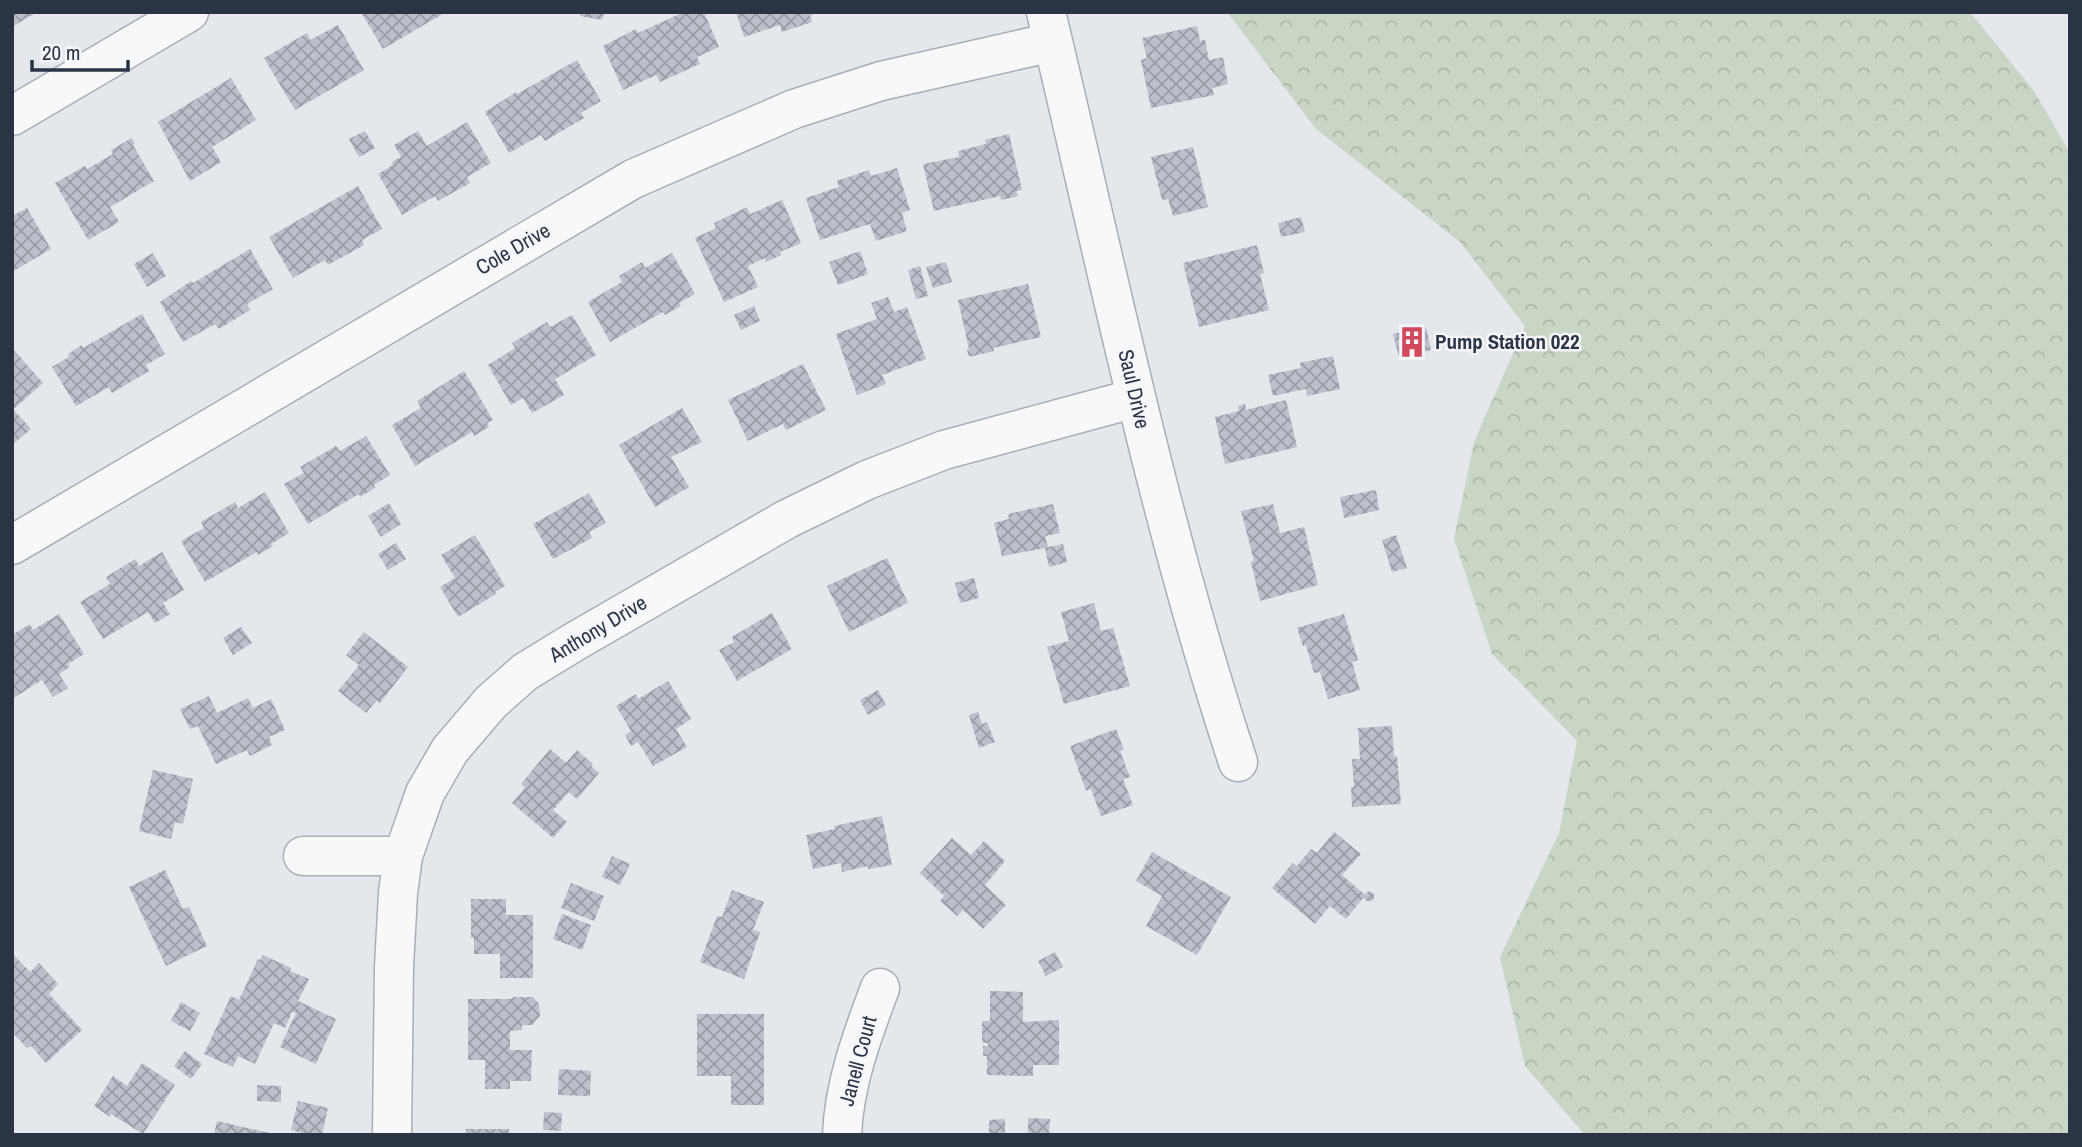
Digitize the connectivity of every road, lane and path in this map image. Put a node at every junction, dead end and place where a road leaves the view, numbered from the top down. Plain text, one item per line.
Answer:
1 (189, 12) edge
2 (1049, 27) edge
3 (12, 116) edge
4 (1136, 398) junction
5 (12, 545) edge
6 (1238, 762) dead end
7 (303, 856) dead end
8 (403, 856) junction
9 (880, 988) dead end
10 (392, 1135) edge
11 (842, 1135) edge

1 - 3 street
2 - 4 street, Saul Drive
2 - 5 street, Cole Drive
4 - 6 street, Saul Drive
4 - 8 street, Anthony Drive
7 - 8 street
8 - 10 street, Anthony Drive
9 - 11 street, Janell Court

